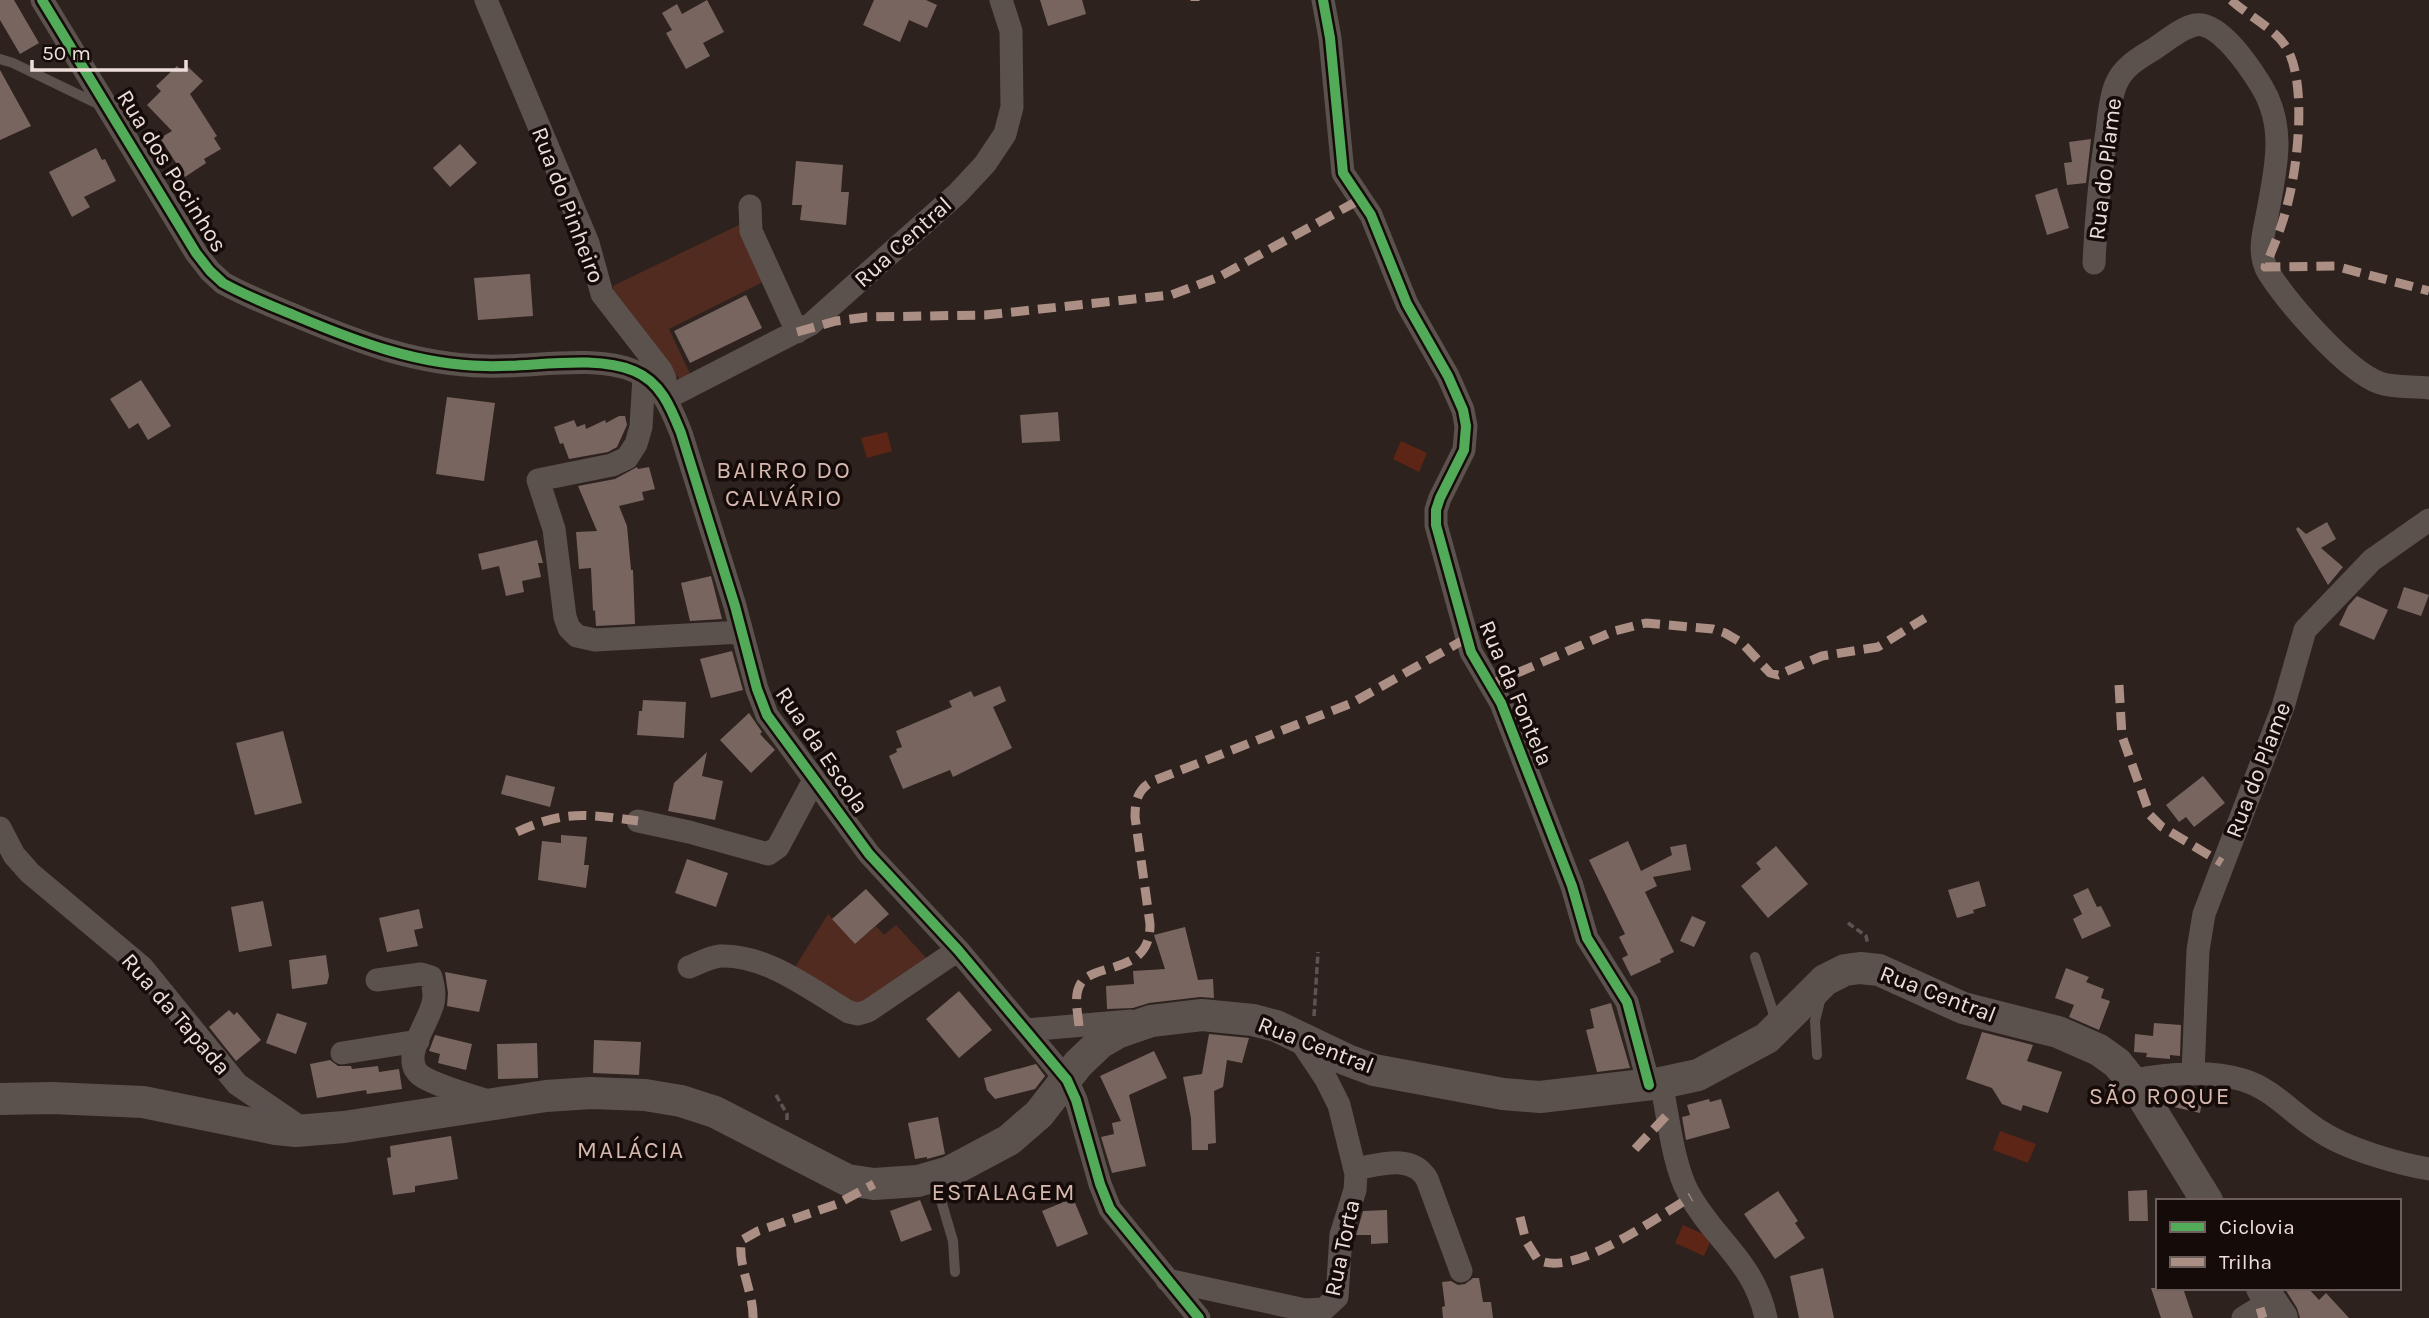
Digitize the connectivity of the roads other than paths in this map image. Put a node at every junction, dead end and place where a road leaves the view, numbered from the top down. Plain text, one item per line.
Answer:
1 (42, 0) edge
2 (486, 0) edge
3 (1001, 0) edge
4 (1324, 0) edge
5 (0, 59) edge
6 (108, 109) junction
7 (750, 206) dead end
8 (2094, 263) dead end
9 (797, 332) junction
10 (644, 376) junction
11 (2429, 388) edge
12 (665, 399) junction
13 (2429, 520) edge
14 (741, 632) junction
15 (814, 780) junction
16 (638, 821) dead end
17 (0, 828) edge
18 (958, 950) junction
19 (1755, 957) dead end
20 (689, 967) dead end
21 (1832, 976) junction
22 (377, 981) dead end
23 (1173, 1017) junction
24 (1778, 1028) junction
25 (1026, 1030) junction
26 (1304, 1040) junction
27 (418, 1041) junction
28 (372, 1049) junction
29 (342, 1053) dead end
30 (1817, 1055) dead end
31 (419, 1074) junction
32 (2193, 1074) junction
33 (1067, 1080) junction
34 (2132, 1080) junction
35 (1655, 1084) junction
36 (0, 1099) edge
37 (497, 1104) junction
38 (304, 1130) junction
39 (1355, 1169) junction
40 (2429, 1169) edge
41 (934, 1178) junction
42 (2206, 1199) edge
43 (1461, 1271) dead end
44 (955, 1272) dead end
45 (1167, 1280) junction
46 (2271, 1303) edge
47 (1199, 1318) edge
48 (1766, 1318) edge
49 (2243, 1318) edge

1 - 6 street, Rua dos Pocinhos
2 - 12 street, Rua do Pinheiro
3 - 9 street, Rua Central
4 - 35 street, Rua da Fontela
5 - 6 lane
6 - 10 street, Rua dos Pocinhos
7 - 9 street
8 - 11 street, Rua do Plame
9 - 12 street, Rua Central
10 - 12 street, Rua dos Pocinhos
10 - 14 street
12 - 14 street, Rua da Escola
13 - 32 street, Rua do Plame
14 - 15 street, Rua da Escola
15 - 16 street
15 - 18 street, Rua da Escola
17 - 38 street, Rua da Tapada
18 - 20 street
18 - 25 street, Rua da Escola
19 - 24 lane
21 - 24 main road, Rua Central
21 - 30 lane
21 - 34 main road, Rua Central
22 - 27 street
23 - 25 street
23 - 26 main road, Rua Central
23 - 33 main road, Rua Central
24 - 35 main road, Rua Central
25 - 33 street, Rua da Escola
26 - 35 main road, Rua Central
26 - 39 street, Rua Torta
27 - 28 street
27 - 31 street
28 - 29 street
28 - 31 street
31 - 37 street
32 - 34 street
32 - 40 street
33 - 41 main road, Rua Central
33 - 45 street, Rua da Escola
34 - 42 main road, Rua Central
35 - 48 street, Rua da Fontela
36 - 38 main road, Rua Central
37 - 38 main road, Rua Central
37 - 41 main road, Rua Central
39 - 43 street
39 - 45 street, Rua Torta
41 - 44 lane
45 - 47 street, Rua da Escola
46 - 49 street

